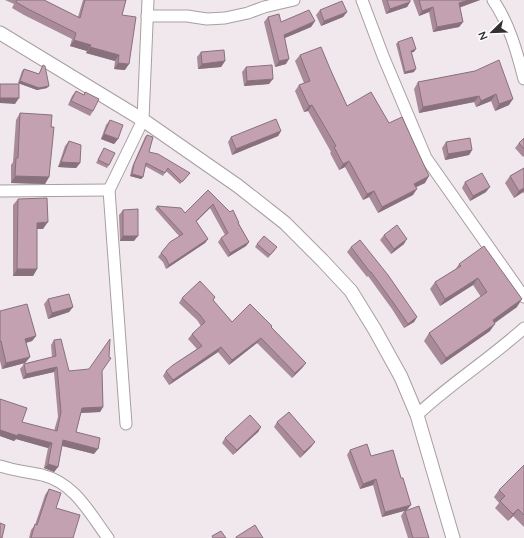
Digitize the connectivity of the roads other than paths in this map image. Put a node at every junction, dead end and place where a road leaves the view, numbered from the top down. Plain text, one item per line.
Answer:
1 (148, 0) edge
2 (294, 0) edge
3 (362, 0) edge
4 (493, 0) edge
5 (148, 16) junction
6 (0, 33) edge
7 (524, 79) edge
8 (143, 120) junction
9 (109, 190) junction
10 (0, 191) edge
11 (524, 298) edge
12 (524, 328) edge
13 (417, 415) junction
14 (126, 424) dead end
15 (0, 466) edge
16 (108, 538) edge
17 (453, 538) edge

1 - 5 street
2 - 5 street
3 - 11 street
4 - 7 street
5 - 8 street
6 - 8 street
8 - 9 street
8 - 13 street
9 - 10 street
9 - 14 street
12 - 13 street
13 - 17 street
15 - 16 street

